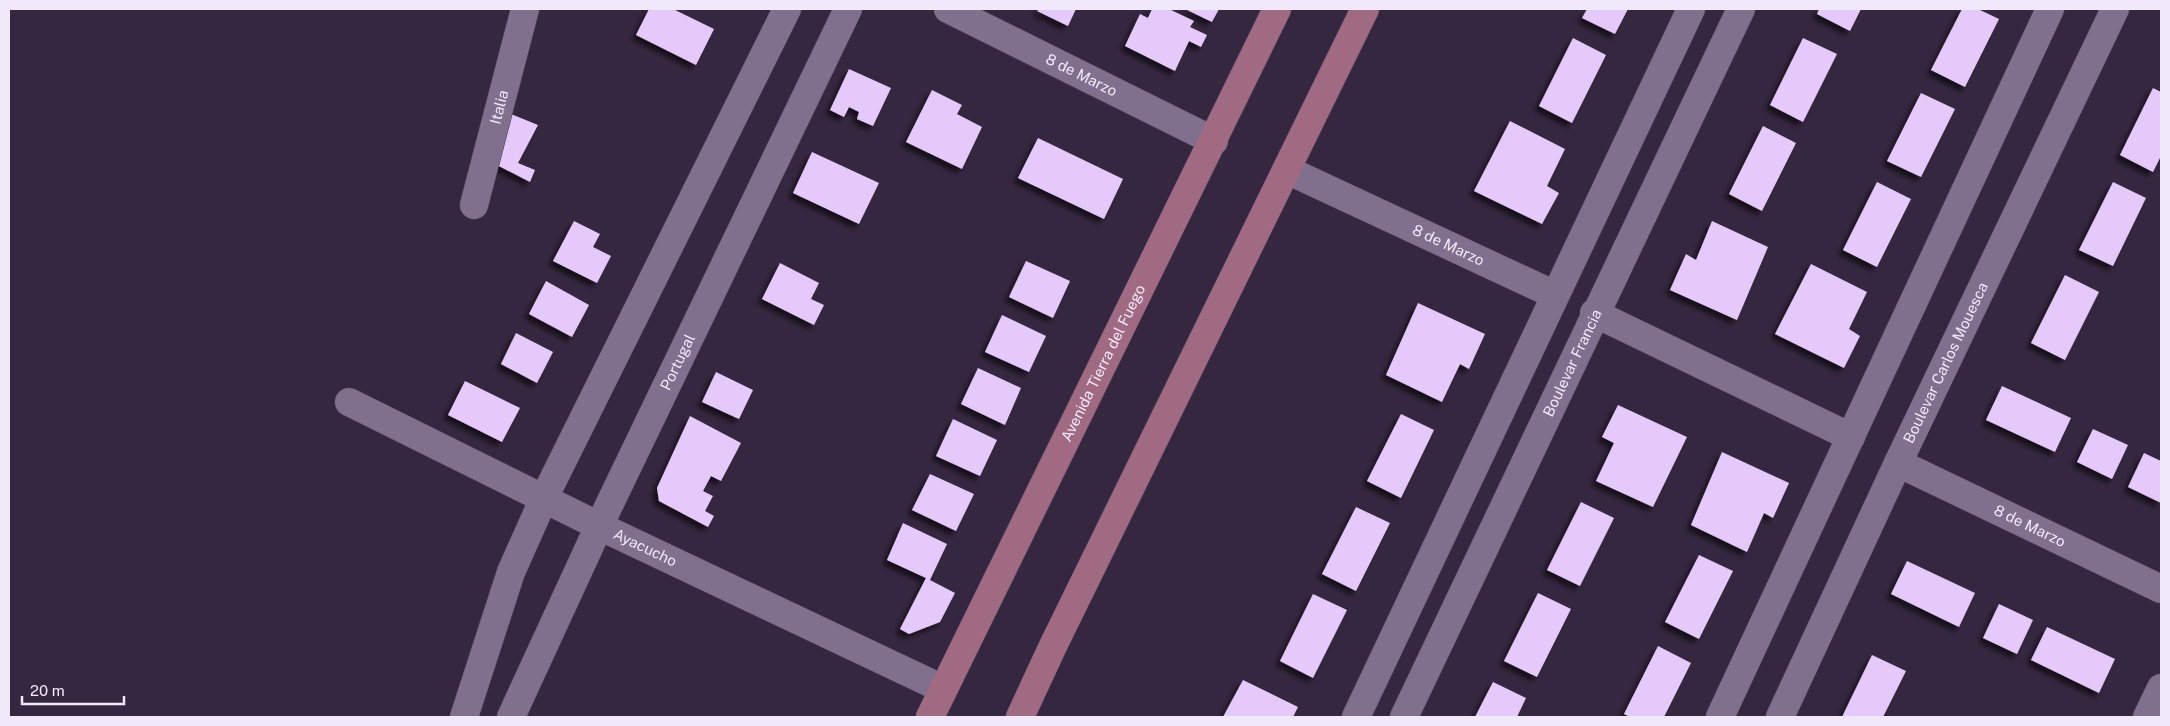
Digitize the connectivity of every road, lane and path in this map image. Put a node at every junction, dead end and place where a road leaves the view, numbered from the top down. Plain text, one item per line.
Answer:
1 (525, 9) edge
2 (787, 9) edge
3 (848, 9) edge
4 (948, 9) edge
5 (1277, 9) edge
6 (1365, 9) edge
7 (1691, 9) edge
8 (1741, 9) edge
9 (2050, 9) edge
10 (2115, 9) edge
11 (1214, 141) junction
12 (1287, 170) junction
13 (474, 205) dead end
14 (1555, 295) junction
15 (1594, 313) junction
16 (349, 402) dead end
17 (1851, 437) junction
18 (1898, 463) junction
19 (544, 498) junction
20 (599, 526) junction
21 (2161, 589) edge
22 (2161, 688) edge
23 (943, 689) junction
24 (1024, 716) edge
25 (464, 717) edge
26 (511, 717) edge
27 (930, 717) edge
28 (1356, 717) edge
29 (1404, 717) edge
30 (1720, 717) edge
31 (1780, 717) edge
32 (2147, 717) edge

1 - 13 street, Italia
2 - 19 street
3 - 20 street, Portugal
4 - 11 street, 8 de Marzo
5 - 11 street, Avenida Tierra del Fuego
6 - 12 street
7 - 14 street
8 - 15 street, Boulevar Francia
9 - 17 street
10 - 18 street, Boulevar Carlos Mouesca
11 - 23 street, Avenida Tierra del Fuego
12 - 14 street, 8 de Marzo
12 - 24 street
14 - 28 street
15 - 17 street
15 - 29 street, Boulevar Francia
16 - 19 street, Ayacucho
17 - 30 street
18 - 21 street, 8 de Marzo
18 - 31 street, Boulevar Carlos Mouesca
19 - 20 street, Ayacucho
19 - 25 street
20 - 23 street, Ayacucho
20 - 26 street, Portugal
22 - 32 street
23 - 27 street, Avenida Tierra del Fuego

